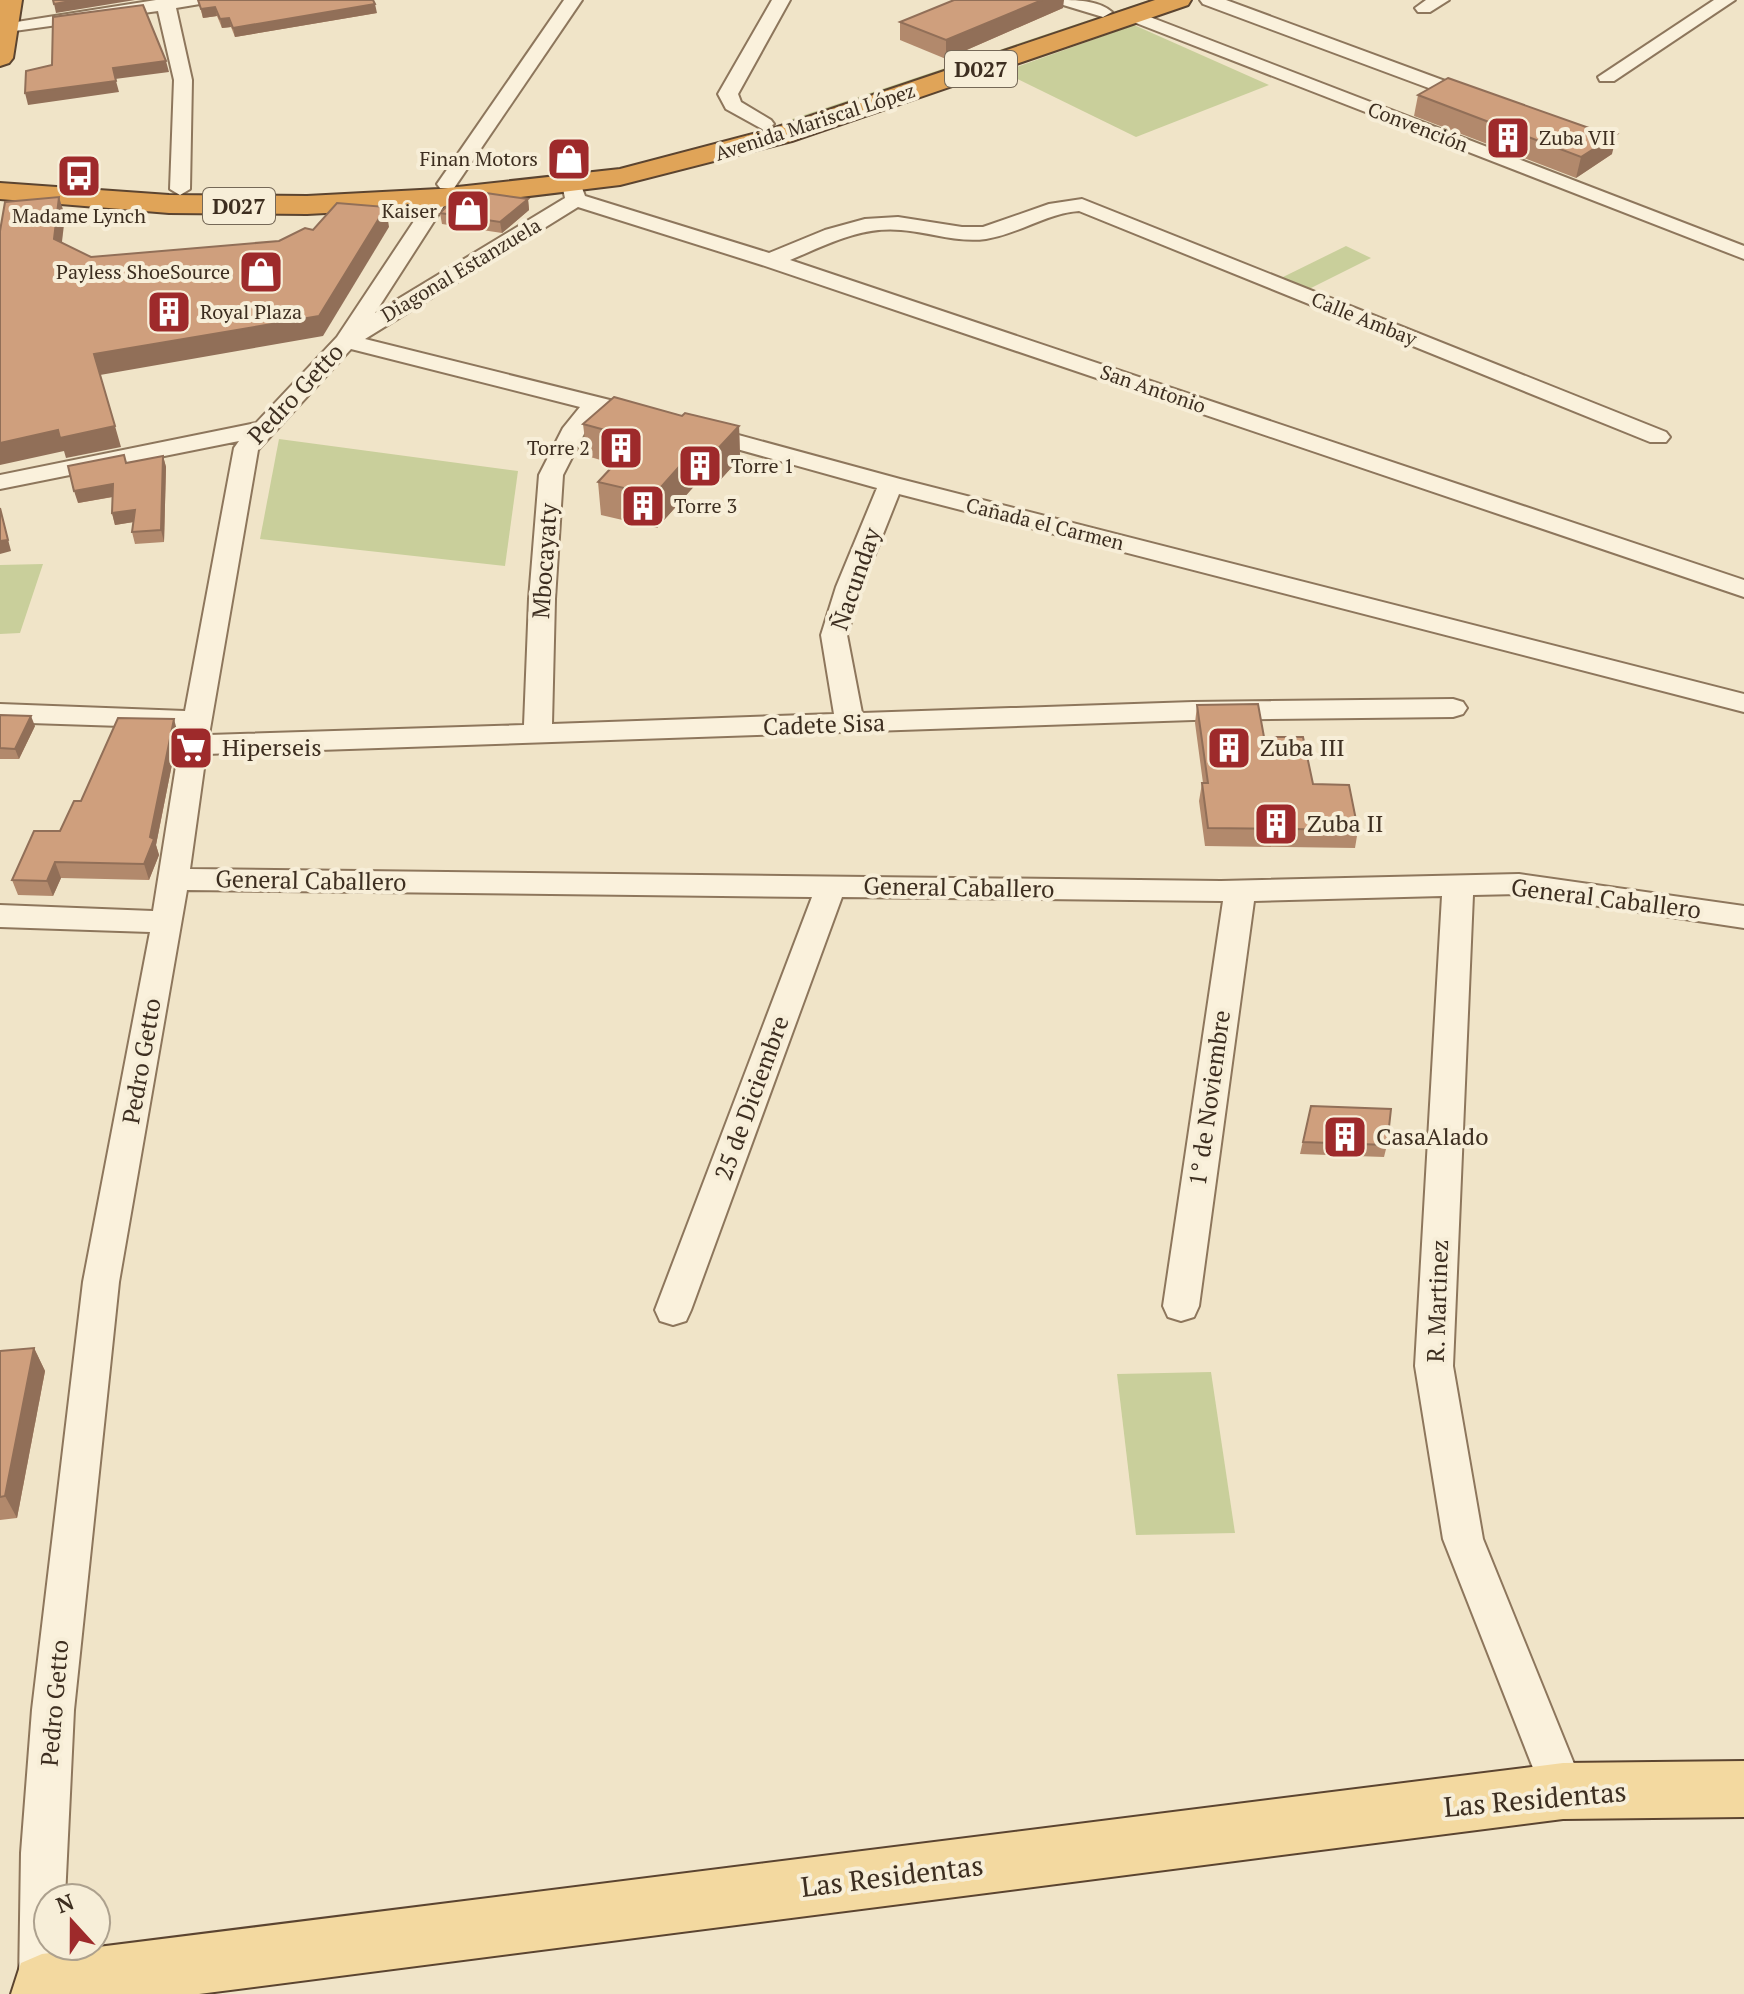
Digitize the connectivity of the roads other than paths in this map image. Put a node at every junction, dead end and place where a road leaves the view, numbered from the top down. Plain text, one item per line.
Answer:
1 (10, 0) edge
2 (194, 0) edge
3 (573, 0) edge
4 (781, 0) edge
5 (1066, 0) edge
6 (1179, 0) edge
7 (1209, 0) edge
8 (1719, 1) edge
9 (166, 2) edge
10 (1138, 8) edge
11 (1744, 11) edge
12 (1103, 12) junction
13 (4, 29) junction
14 (0, 58) edge
15 (1607, 77) dead end
16 (1489, 104) edge
17 (764, 124) junction
18 (16, 180) edge
19 (180, 189) junction
20 (0, 191) edge
21 (443, 191) junction
22 (574, 192) junction
23 (0, 198) edge
24 (1744, 253) edge
25 (770, 260) junction
26 (346, 341) junction
27 (596, 402) junction
28 (263, 429) junction
29 (1658, 437) dead end
30 (0, 482) edge
31 (891, 484) junction
32 (1744, 589) edge
33 (1744, 703) edge
34 (1453, 708) dead end
35 (0, 713) edge
36 (850, 724) junction
37 (196, 733) junction
38 (538, 734) junction
39 (172, 879) junction
40 (831, 886) junction
41 (1458, 886) junction
42 (1240, 890) junction
43 (0, 916) edge
44 (1744, 917) edge
45 (167, 922) junction
46 (1181, 1306) dead end
47 (673, 1310) dead end
48 (1744, 1789) edge
49 (1563, 1791) junction
50 (42, 1989) edge

1 - 13 highway
2 - 9 street
3 - 21 street, Pedro Getto
4 - 17 street
5 - 12 street
6 - 10 highway, Avenida Mariscal López / D027
7 - 16 street
8 - 11 street
8 - 15 street
9 - 13 street
9 - 19 street
10 - 12 highway, Avenida Mariscal López / D027
10 - 22 highway, Avenida Mariscal López / D027
10 - 24 street, Convención
12 - 17 highway, Avenida Mariscal López / D027
13 - 14 highway
17 - 21 highway, Avenida Mariscal López / D027
18 - 19 highway, D027
18 - 20 highway, D027
18 - 21 highway, D027
18 - 23 highway
19 - 21 highway, D027
21 - 22 highway, Avenida Mariscal López / D027
21 - 26 street, Pedro Getto
22 - 25 street, San Antonio
22 - 26 street, Diagonal Estanzuela
25 - 29 street, Calle Ambay
25 - 32 street, San Antonio
26 - 27 street, Cañada el Carmen
26 - 28 street, Pedro Getto
27 - 31 street, Cañada el Carmen
27 - 38 street, Mbocayaty
28 - 30 street
28 - 37 street, Pedro Getto
31 - 33 street, Cañada el Carmen
31 - 36 street, Ñacunday
34 - 36 street, Cadete Sisa
35 - 37 street, Cadete Sisa
36 - 38 street, Cadete Sisa
37 - 38 street, Cadete Sisa
37 - 39 street, Pedro Getto
39 - 40 street, General Caballero
39 - 45 street, Pedro Getto
40 - 42 street, General Caballero
40 - 47 street, 25 de Diciembre
41 - 42 street, General Caballero
41 - 44 street, General Caballero
41 - 49 street, R. Martinez
42 - 46 street, 1° de Noviembre
43 - 45 street
45 - 50 street, Pedro Getto
48 - 49 main road, Las Residentas
49 - 50 main road, Las Residentas

